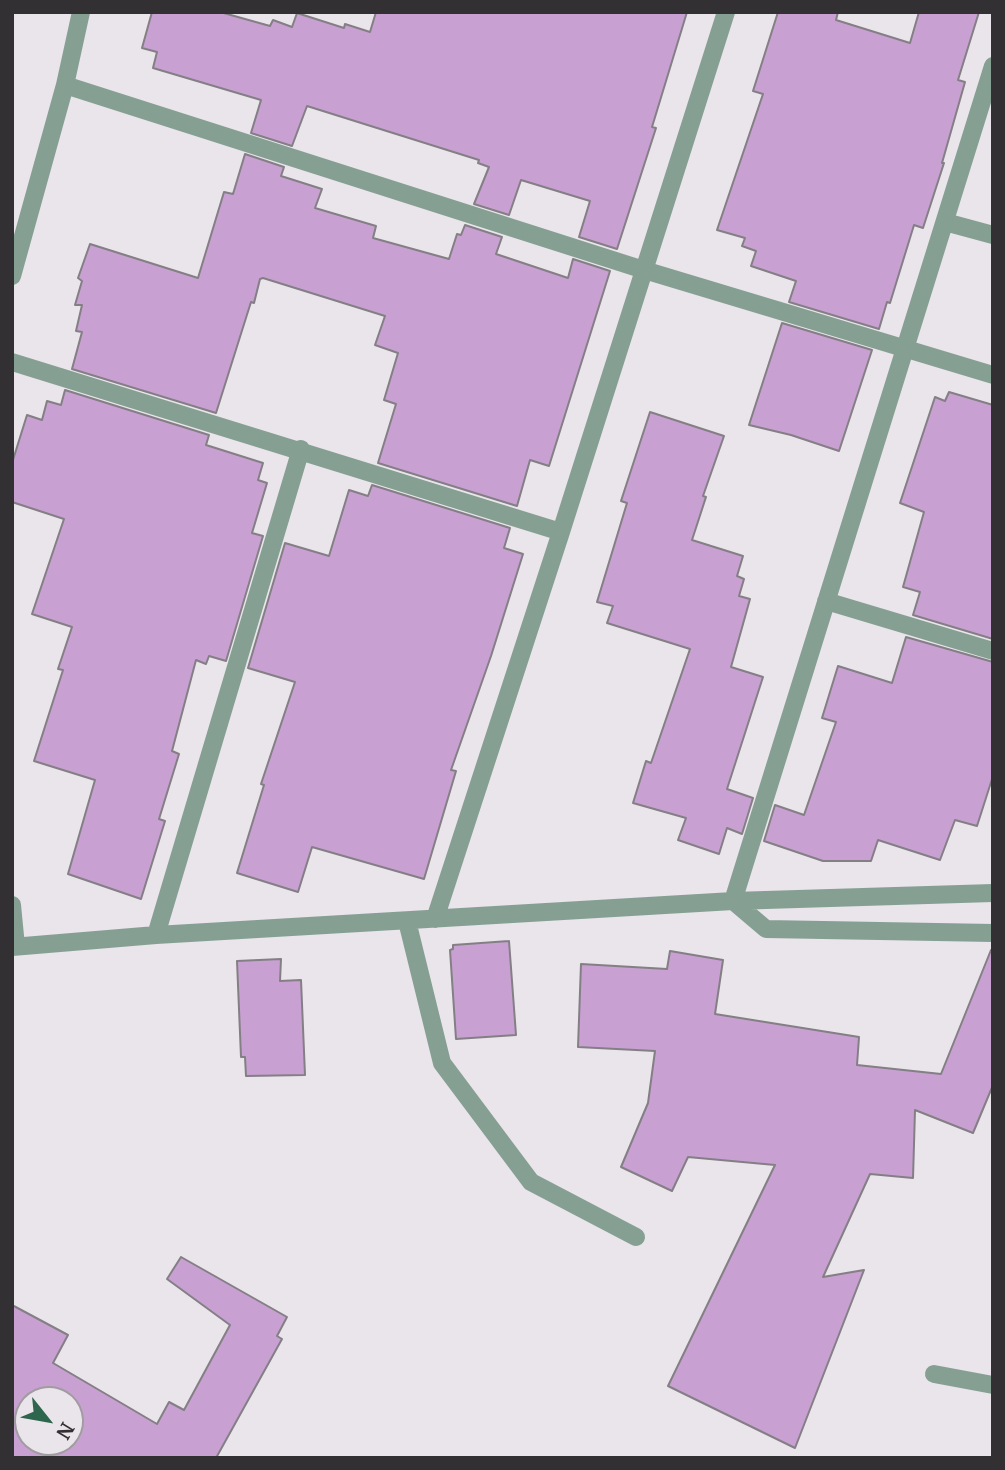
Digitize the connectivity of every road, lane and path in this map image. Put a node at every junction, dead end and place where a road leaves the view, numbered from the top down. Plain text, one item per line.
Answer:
1 (81, 12) edge
2 (726, 12) edge
3 (993, 66) edge
4 (65, 85) junction
5 (945, 222) junction
6 (993, 235) edge
7 (644, 270) junction
8 (12, 276) edge
9 (905, 348) junction
10 (12, 362) edge
11 (993, 375) edge
12 (301, 449) junction
13 (561, 532) junction
14 (826, 601) junction
15 (993, 651) edge
16 (993, 893) edge
17 (733, 901) junction
18 (12, 905) edge
19 (435, 919) junction
20 (407, 921) junction
21 (993, 933) edge
22 (156, 935) junction
23 (14, 946) edge
24 (636, 1237) dead end
25 (933, 1374) dead end
26 (993, 1385) edge

1 - 4 street
2 - 7 street
3 - 5 street
4 - 7 street
4 - 8 street
5 - 6 street
5 - 9 street
7 - 9 street
7 - 13 street
9 - 11 street
9 - 14 street
10 - 12 street
12 - 13 street
12 - 22 street
13 - 19 street
14 - 15 street
14 - 17 street
16 - 17 street
17 - 19 street
17 - 21 street
18 - 23 street
19 - 20 street
20 - 22 street
20 - 24 street
22 - 23 street
25 - 26 street

